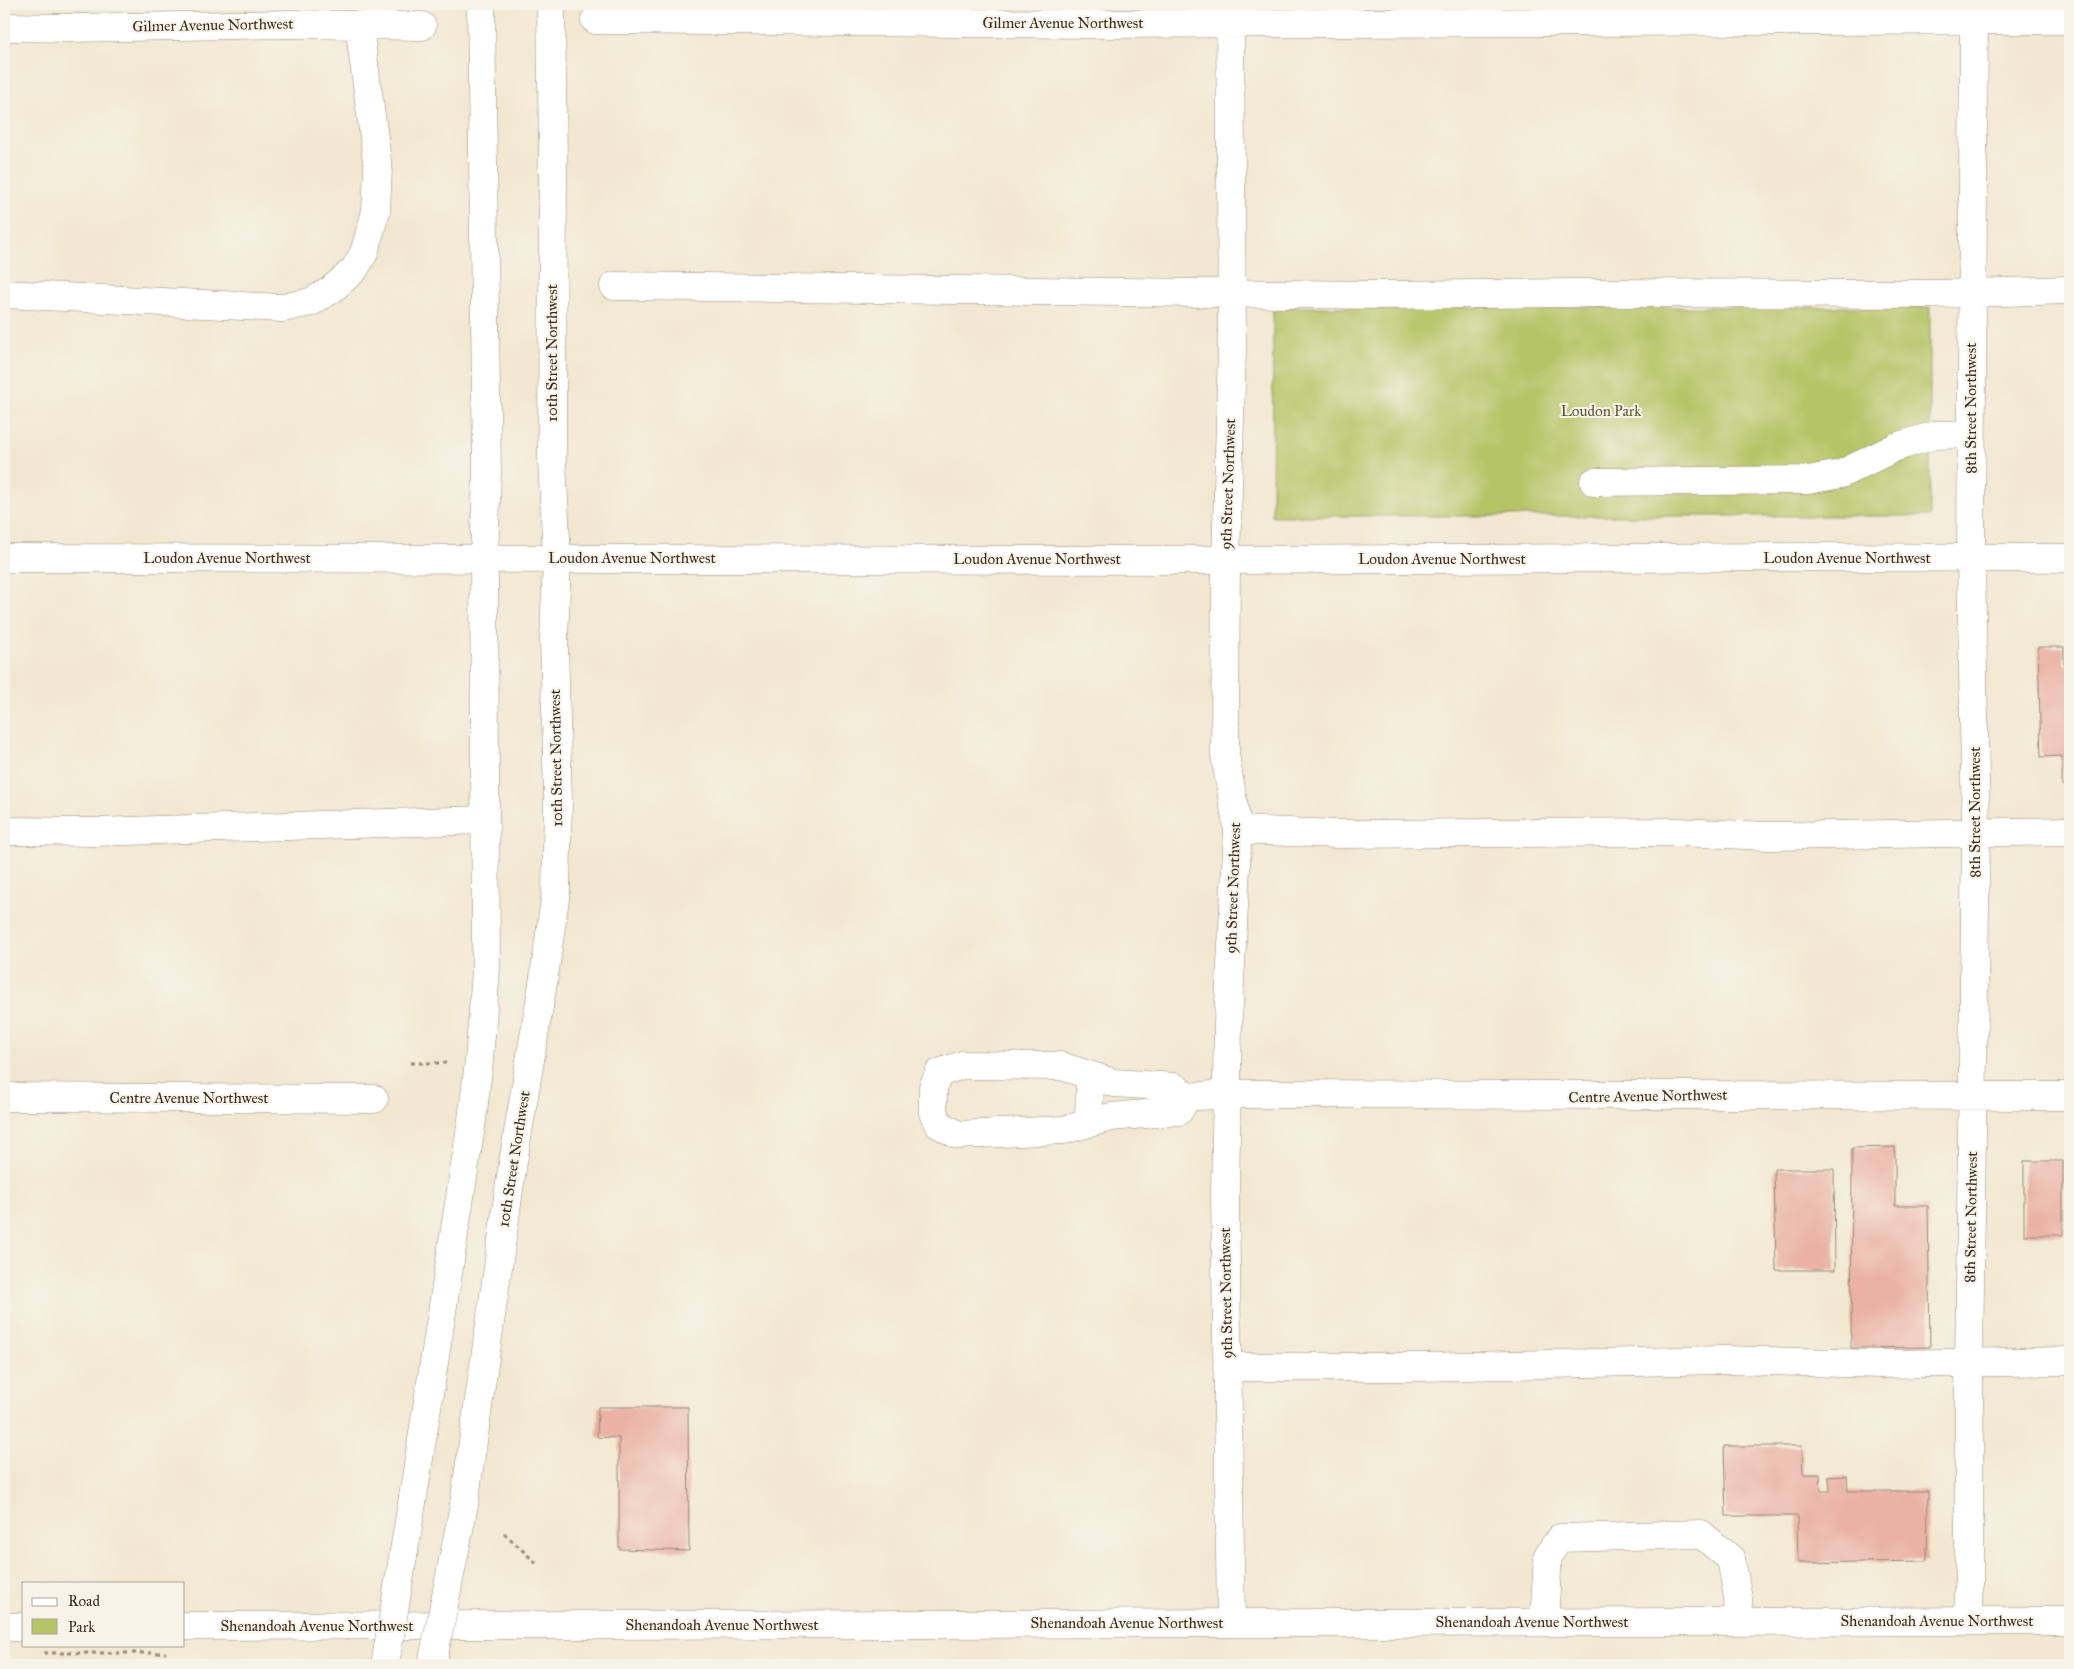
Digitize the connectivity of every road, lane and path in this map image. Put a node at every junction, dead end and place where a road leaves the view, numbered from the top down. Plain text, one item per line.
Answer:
1 (481, 4) edge
2 (551, 4) edge
3 (1974, 12) edge
4 (1230, 13) edge
5 (595, 20) dead end
6 (2070, 20) edge
7 (359, 24) junction
8 (422, 26) dead end
9 (4, 27) edge
10 (614, 286) dead end
11 (2070, 290) edge
12 (1232, 292) junction
13 (1972, 293) junction
14 (4, 294) edge
15 (1971, 434) junction
16 (1594, 482) dead end
17 (4, 558) edge
18 (557, 558) junction
19 (2070, 558) edge
20 (484, 559) junction
21 (1971, 559) junction
22 (1226, 560) junction
23 (485, 820) junction
24 (1238, 830) junction
25 (4, 831) edge
26 (1976, 832) junction
27 (2070, 832) edge
28 (411, 1063) dead end
29 (452, 1063) dead end
30 (1090, 1076) junction
31 (1226, 1094) junction
32 (1973, 1096) junction
33 (2070, 1096) edge
34 (4, 1097) edge
35 (1187, 1097) junction
36 (374, 1099) dead end
37 (1089, 1122) junction
38 (2070, 1361) edge
39 (1969, 1362) junction
40 (1227, 1367) junction
41 (504, 1533) dead end
42 (538, 1565) dead end
43 (1969, 1621) junction
44 (2070, 1621) edge
45 (1544, 1622) junction
46 (1739, 1622) junction
47 (1231, 1623) junction
48 (185, 1626) edge
49 (4, 1627) edge
50 (22, 1627) edge
51 (385, 1665) edge
52 (432, 1665) edge

1 - 20 street
2 - 18 street, 10th Street Northwest
3 - 4 street, Gilmer Avenue Northwest
3 - 6 street, Gilmer Avenue Northwest
3 - 13 street, 8th Street Northwest
4 - 5 street, Gilmer Avenue Northwest
4 - 12 street, 9th Street Northwest
7 - 8 street, Gilmer Avenue Northwest
7 - 9 street, Gilmer Avenue Northwest
7 - 14 street
10 - 12 street
11 - 13 street
12 - 13 street
12 - 22 street, 9th Street Northwest
13 - 15 street, 8th Street Northwest
15 - 16 street
15 - 21 street, 8th Street Northwest
17 - 20 street, Loudon Avenue Northwest
18 - 20 street, Loudon Avenue Northwest
18 - 22 street, Loudon Avenue Northwest
18 - 52 street, 10th Street Northwest, bridge
19 - 21 street, Loudon Avenue Northwest
20 - 23 street
21 - 22 street, Loudon Avenue Northwest
21 - 26 street, 8th Street Northwest
22 - 24 street, 9th Street Northwest
23 - 25 street
23 - 51 street, bridge
24 - 26 street
24 - 31 street, 9th Street Northwest
26 - 27 street
26 - 32 street, 8th Street Northwest
28 - 29 path
30 - 35 street
30 - 37 street
30 - 37 street
31 - 32 street, Centre Avenue Northwest
31 - 35 street, Centre Avenue Northwest
31 - 40 street, 9th Street Northwest
32 - 33 street, Centre Avenue Northwest
32 - 39 street, 8th Street Northwest
34 - 36 street, Centre Avenue Northwest
35 - 37 street
38 - 39 street
39 - 40 street
39 - 43 street, 8th Street Northwest
40 - 47 street, 9th Street Northwest
41 - 42 path
43 - 44 street, Shenandoah Avenue Northwest
43 - 46 street, Shenandoah Avenue Northwest
45 - 46 street, Shenandoah Avenue Northwest
45 - 46 street
45 - 47 street, Shenandoah Avenue Northwest
47 - 48 street, Shenandoah Avenue Northwest
49 - 50 street

